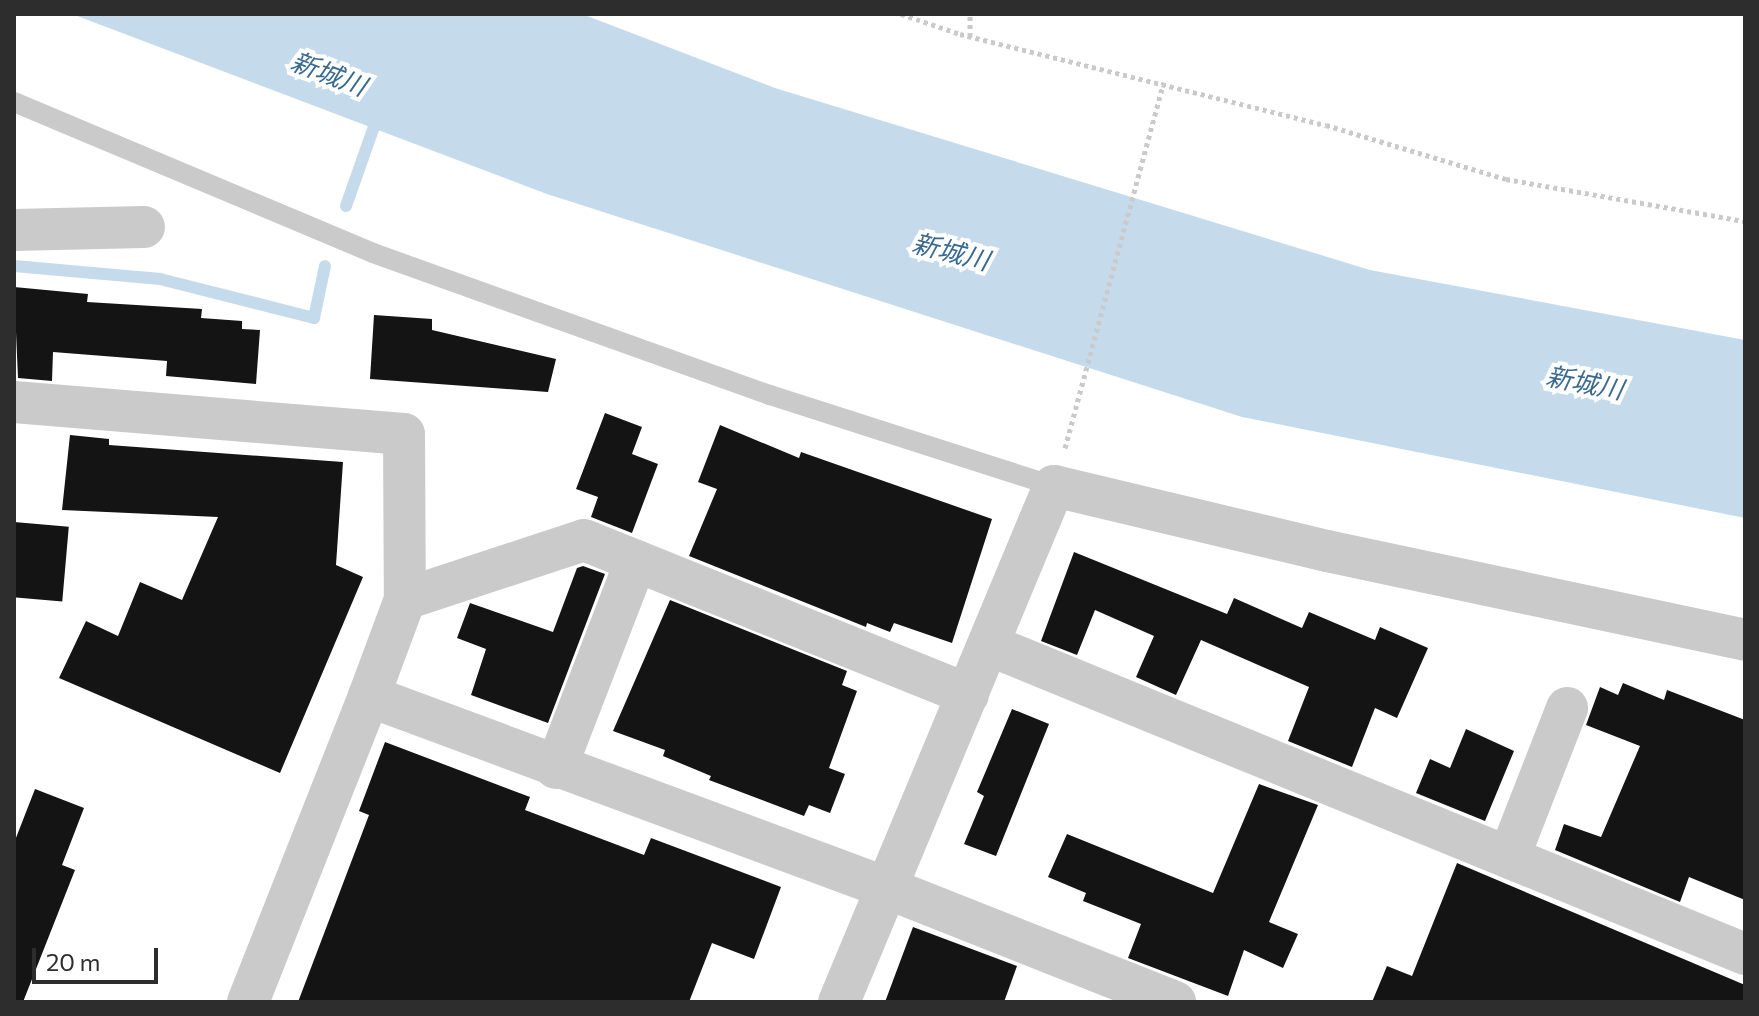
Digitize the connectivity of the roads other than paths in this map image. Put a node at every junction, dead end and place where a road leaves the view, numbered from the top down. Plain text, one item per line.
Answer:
1 (14, 102) edge
2 (144, 227) dead end
3 (14, 230) edge
4 (14, 402) edge
5 (1057, 475) junction
6 (636, 561) junction
7 (405, 599) junction
8 (1745, 640) edge
9 (989, 645) junction
10 (968, 694) junction
11 (369, 696) junction
12 (1567, 708) dead end
13 (556, 768) junction
14 (1509, 857) junction
15 (887, 888) junction
16 (1745, 954) edge
17 (248, 1002) edge
18 (839, 1002) edge
19 (1175, 1002) edge

1 - 5 lane
2 - 3 street
4 - 7 street
5 - 8 street
5 - 9 street
6 - 7 street
6 - 10 street
6 - 13 street
7 - 11 street
9 - 10 street
9 - 14 street
10 - 15 street
11 - 13 street
11 - 17 street
12 - 14 street
13 - 15 street
14 - 16 street
15 - 18 street
15 - 19 street

